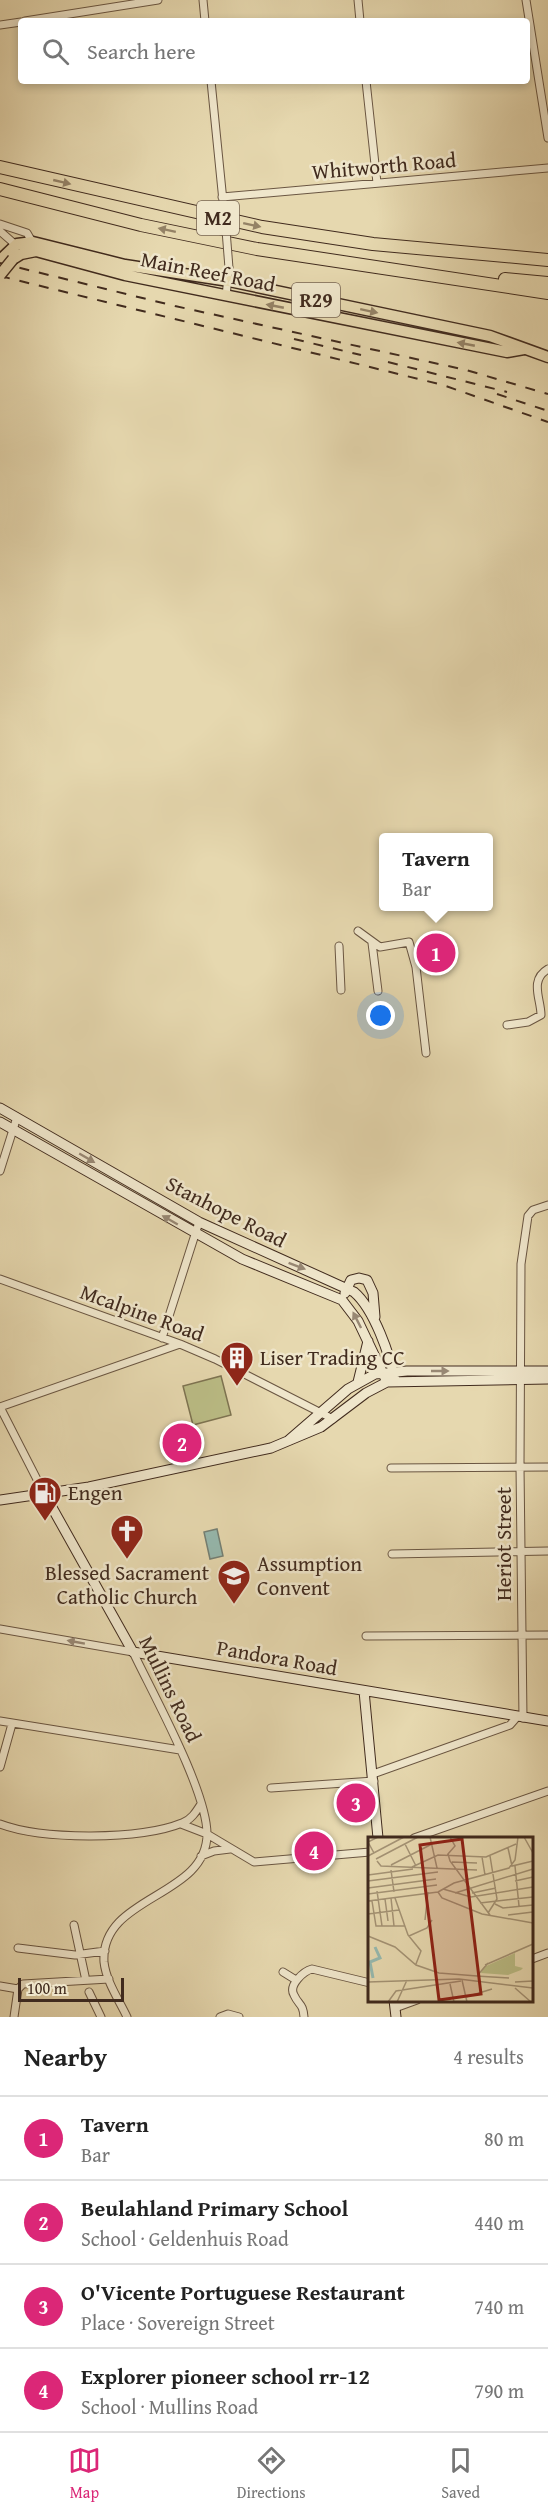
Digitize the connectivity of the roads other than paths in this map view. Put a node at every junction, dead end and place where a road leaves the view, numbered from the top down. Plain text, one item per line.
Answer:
1 (158, 0) edge
2 (203, 0) edge
3 (358, 0) edge
4 (526, 0) edge
5 (42, 18) edge
6 (205, 18) edge
7 (360, 18) edge
8 (529, 18) edge
9 (18, 22) edge
10 (0, 25) edge
11 (530, 25) edge
12 (211, 84) edge
13 (366, 84) edge
14 (548, 138) edge
15 (0, 167) edge
16 (548, 168) edge
17 (377, 183) junction
18 (0, 189) edge
19 (223, 201) junction
20 (0, 224) edge
21 (0, 231) edge
22 (35, 246) junction
23 (19, 249) junction
24 (434, 250) junction
25 (548, 254) edge
26 (0, 260) edge
27 (548, 260) edge
28 (104, 265) junction
29 (369, 266) junction
30 (0, 275) edge
31 (229, 281) junction
32 (548, 283) edge
33 (548, 293) edge
34 (226, 296) junction
35 (524, 349) junction
36 (548, 357) edge
37 (358, 931) dead end
38 (372, 943) junction
39 (339, 946) dead end
40 (548, 969) edge
41 (341, 990) dead end
42 (378, 991) dead end
43 (507, 1025) dead end
44 (426, 1053) dead end
45 (0, 1108) edge
46 (17, 1117) junction
47 (0, 1122) edge
48 (14, 1130) junction
49 (65, 1145) junction
50 (58, 1156) junction
51 (0, 1171) edge
52 (548, 1205) edge
53 (199, 1222) junction
54 (194, 1233) junction
55 (250, 1247) junction
56 (242, 1259) junction
57 (0, 1279) edge
58 (346, 1288) junction
59 (344, 1301) junction
60 (376, 1328) junction
61 (162, 1338) junction
62 (368, 1341) junction
63 (180, 1344) junction
64 (548, 1371) edge
65 (382, 1373) junction
66 (520, 1375) junction
67 (392, 1378) junction
68 (548, 1379) edge
69 (358, 1382) junction
70 (0, 1407) edge
71 (321, 1412) junction
72 (333, 1419) junction
73 (285, 1443) junction
74 (520, 1467) junction
75 (548, 1467) edge
76 (392, 1468) dead end
77 (45, 1495) junction
78 (0, 1500) edge
79 (520, 1551) junction
80 (548, 1551) edge
81 (392, 1554) dead end
82 (0, 1629) edge
83 (520, 1635) junction
84 (548, 1635) edge
85 (366, 1636) dead end
86 (134, 1652) junction
87 (364, 1691) junction
88 (520, 1717) junction
89 (0, 1721) edge
90 (548, 1721) edge
91 (12, 1724) junction
92 (180, 1750) junction
93 (0, 1767) edge
94 (373, 1778) junction
95 (271, 1788) dead end
96 (548, 1791) edge
97 (201, 1804) junction
98 (0, 1824) edge
99 (181, 1824) junction
100 (207, 1834) junction
101 (378, 1837) edge
102 (420, 1837) edge
103 (230, 1849) junction
104 (368, 1852) edge
105 (201, 1856) junction
106 (74, 1924) dead end
107 (18, 1948) dead end
108 (105, 1951) junction
109 (548, 1953) edge
110 (80, 1955) junction
111 (533, 1958) edge
112 (283, 1972) dead end
113 (85, 1976) dead end
114 (109, 1979) junction
115 (297, 1980) junction
116 (368, 1983) edge
117 (0, 1986) edge
118 (18, 1989) junction
119 (88, 1992) dead end
120 (414, 2002) edge
121 (395, 2009) edge
122 (14, 2017) edge
123 (101, 2017) edge
124 (127, 2017) edge
125 (220, 2017) edge
126 (239, 2017) edge
127 (304, 2017) edge

1 - 5 street
2 - 6 street
3 - 7 street
4 - 8 street
9 - 10 street
11 - 14 street
12 - 19 street
13 - 17 street
15 -> 24 highway, M2
16 - 17 street, Whitworth Road
17 - 19 street, Whitworth Road
29 -> 18 highway, M2
19 - 31 street, bridge
20 - 22 street
21 - 23 street
22 - 23 main road, Main Reef Road / R29
22 - 28 main road, Main Reef Road / R29
23 - 26 main road
23 - 30 main road, bridge
24 - 25 highway
24 - 27 highway, M2
28 - 31 main road, Main Reef Road / R29
28 - 34 main road, Main Reef Road / R29
29 - 32 highway, M2
29 - 33 highway
31 - 34 street
31 -> 35 main road, Main Reef Road / R29
35 -> 34 main road, Main Reef Road / R29
35 - 36 main road, Main Reef Road / R29
37 - 38 street
38 - 42 street
38 - 44 street
39 - 41 street
40 - 43 street
45 - 46 main road, Stanhope Road
46 - 48 street
46 - 49 main road, Stanhope Road
47 - 48 main road, Stanhope Road
48 - 50 main road, Stanhope Road
48 - 51 street
49 - 50 main road
49 -> 53 main road, Stanhope Road
54 -> 50 main road, Stanhope Road
52 - 66 street, Heriot Street
53 - 54 street
53 - 55 main road, Stanhope Road
54 - 56 main road, Stanhope Road
54 - 61 street
55 - 56 main road
55 -> 58 main road, Stanhope Road
56 - 59 main road, Stanhope Road
57 - 61 street, Mcalpine Road
58 - 59 main road
58 - 60 main road, Stanhope Road
58 - 60 main road
62 -> 59 main road
60 - 67 main road, Stanhope Road
61 - 63 street, Mcalpine Road
62 - 65 main road
62 - 69 main road
63 - 70 street
63 - 71 street, Mcalpine Road
64 - 66 main road
65 - 67 main road
65 - 69 main road
66 - 67 main road
66 - 68 main road
66 - 74 street, Heriot Street
67 - 72 main road
69 - 71 main road
70 - 77 street, Mullins Road
71 - 72 street, Mcalpine Road
71 - 73 main road
72 - 73 main road
73 - 77 main road
74 - 75 street
74 - 76 street
74 - 79 street, Heriot Street
77 - 78 main road
77 - 86 main road, Mullins Road
79 - 80 street
79 - 81 street
79 - 83 street, Heriot Street
86 -> 82 street, Pandora Road
83 - 84 street
83 - 85 street
83 - 88 street, Heriot Street
86 - 87 main road, Pandora Road
86 - 92 street, Mullins Road
87 - 88 main road, Pandora Road
87 - 94 main road
88 - 90 main road, Pandora Road
88 - 94 street
89 - 91 street
91 - 92 street
91 - 93 street
92 - 97 street, Mullins Road
94 - 95 street
94 - 101 main road
96 - 102 street
97 - 99 street
97 - 100 street, Mullins Road
98 - 99 street
99 - 100 street
100 - 103 street
100 - 105 street
103 - 104 street
103 - 105 street
105 - 108 street
106 - 110 street
107 - 110 street
108 - 110 street
108 - 114 street
109 - 111 street
110 - 113 street
112 - 115 street
114 - 118 street
114 - 124 street
115 - 116 street
115 - 127 street
117 - 118 street
118 - 122 street
119 - 123 street
120 - 121 street
125 - 126 street

